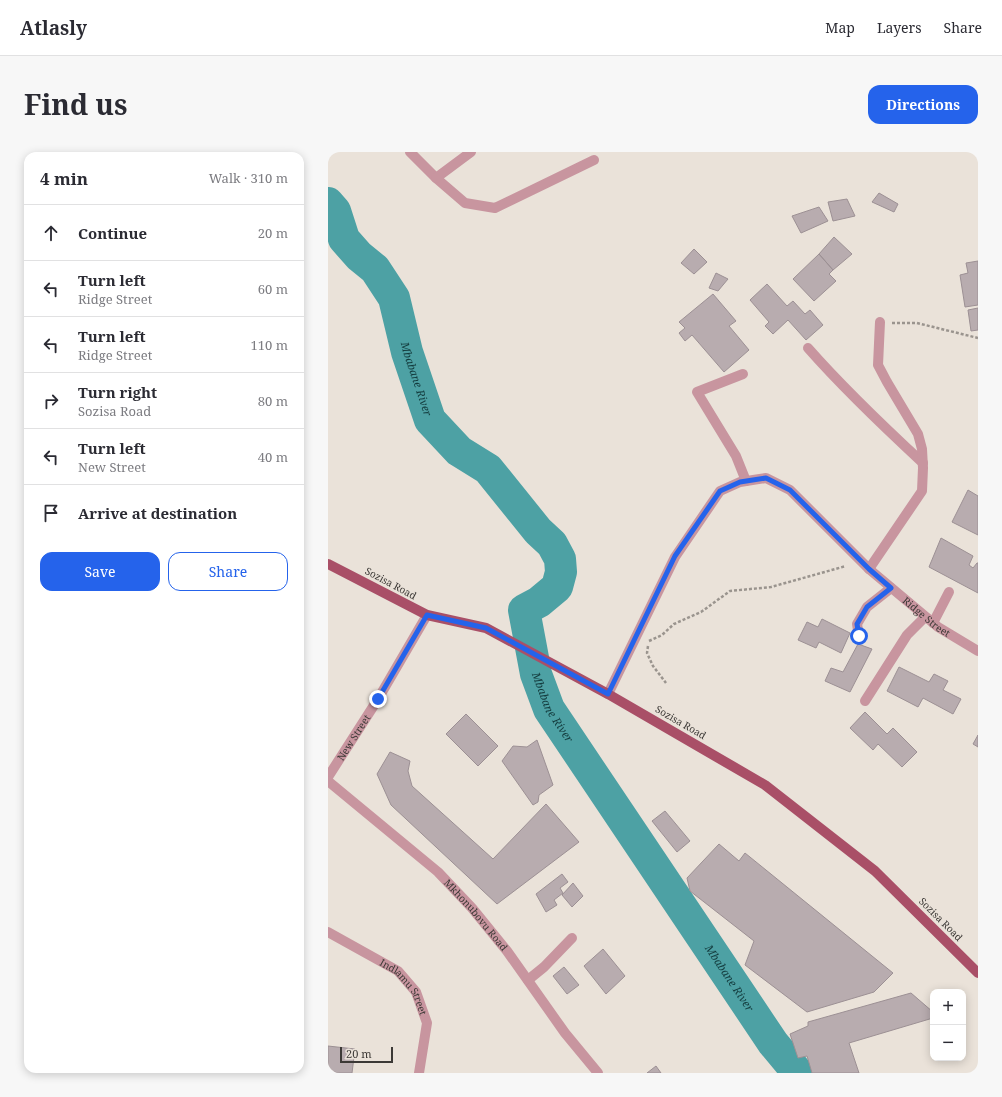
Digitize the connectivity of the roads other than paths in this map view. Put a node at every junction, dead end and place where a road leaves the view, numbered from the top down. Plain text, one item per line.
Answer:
1 (410, 152) edge
2 (471, 152) edge
3 (594, 160) dead end
4 (436, 178) junction
5 (880, 322) road end
6 (808, 348) dead end
7 (743, 374) dead end
8 (923, 463) junction
9 (746, 481) junction
10 (328, 564) edge
11 (866, 565) junction
12 (891, 588) junction
13 (950, 592) dead end
14 (427, 615) junction
15 (929, 620) junction
16 (859, 636) dead end
17 (978, 651) edge
18 (608, 694) junction
19 (866, 701) dead end
20 (328, 777) edge
21 (328, 781) edge
22 (328, 932) edge
23 (572, 938) dead end
24 (978, 973) edge
25 (528, 980) junction
26 (419, 1073) edge
27 (598, 1073) edge

1 - 4 street
2 - 4 street
3 - 4 street
5 - 8 street
6 - 8 street
7 - 9 street
8 - 11 street
9 - 11 street, Ridge Street
9 - 18 street, Ridge Street
10 - 14 main road, Sozisa Road
11 - 12 street, Ridge Street
12 - 15 street, Ridge Street
12 - 16 street
13 - 15 street
14 - 18 main road, Sozisa Road
14 - 20 street, New Street
15 - 17 street, Ridge Street
15 - 19 street
18 - 24 main road, Sozisa Road
21 - 25 street, Mkhonubovu Road
22 - 26 street, Indlamu Street
23 - 25 street
25 - 27 street, Mkhonubovu Road

